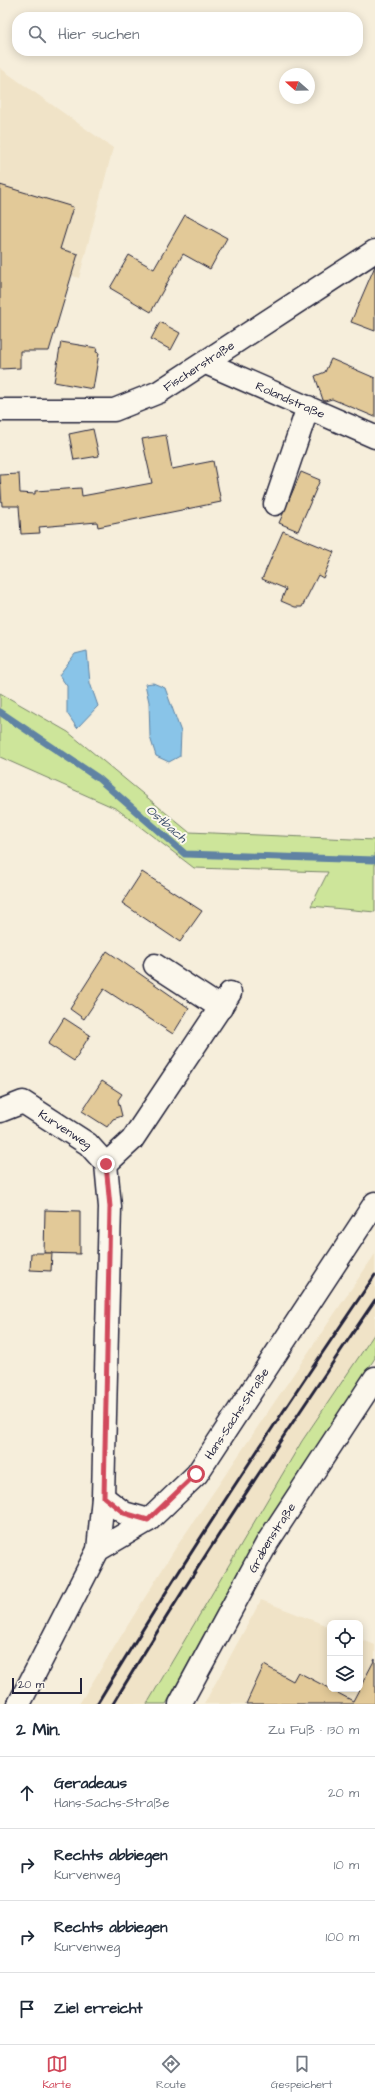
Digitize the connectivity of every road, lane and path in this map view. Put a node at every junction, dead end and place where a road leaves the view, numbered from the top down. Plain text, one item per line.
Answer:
1 (372, 261) edge
2 (206, 363) junction
3 (308, 407) junction
4 (0, 410) edge
5 (375, 437) edge
6 (275, 504) dead end
7 (155, 965) dead end
8 (0, 1111) edge
9 (106, 1164) junction
10 (375, 1203) edge
11 (375, 1378) edge
12 (104, 1497) junction
13 (148, 1520) junction
14 (98, 1550) junction
15 (19, 1704) edge
16 (180, 1704) edge

1 - 2 street, Fischerstraße
2 - 3 street, Rolandstraße
2 - 4 street, Fischerstraße
3 - 5 street, Rolandstraße
3 - 6 street
7 - 9 street
8 - 9 street, Kurvenweg
9 - 12 street
10 - 13 street, Hans-Sachs-Straße
11 - 16 street, Grabenstraße
12 - 13 street
12 - 14 street
13 - 14 street, Hans-Sachs-Straße
14 - 15 street

